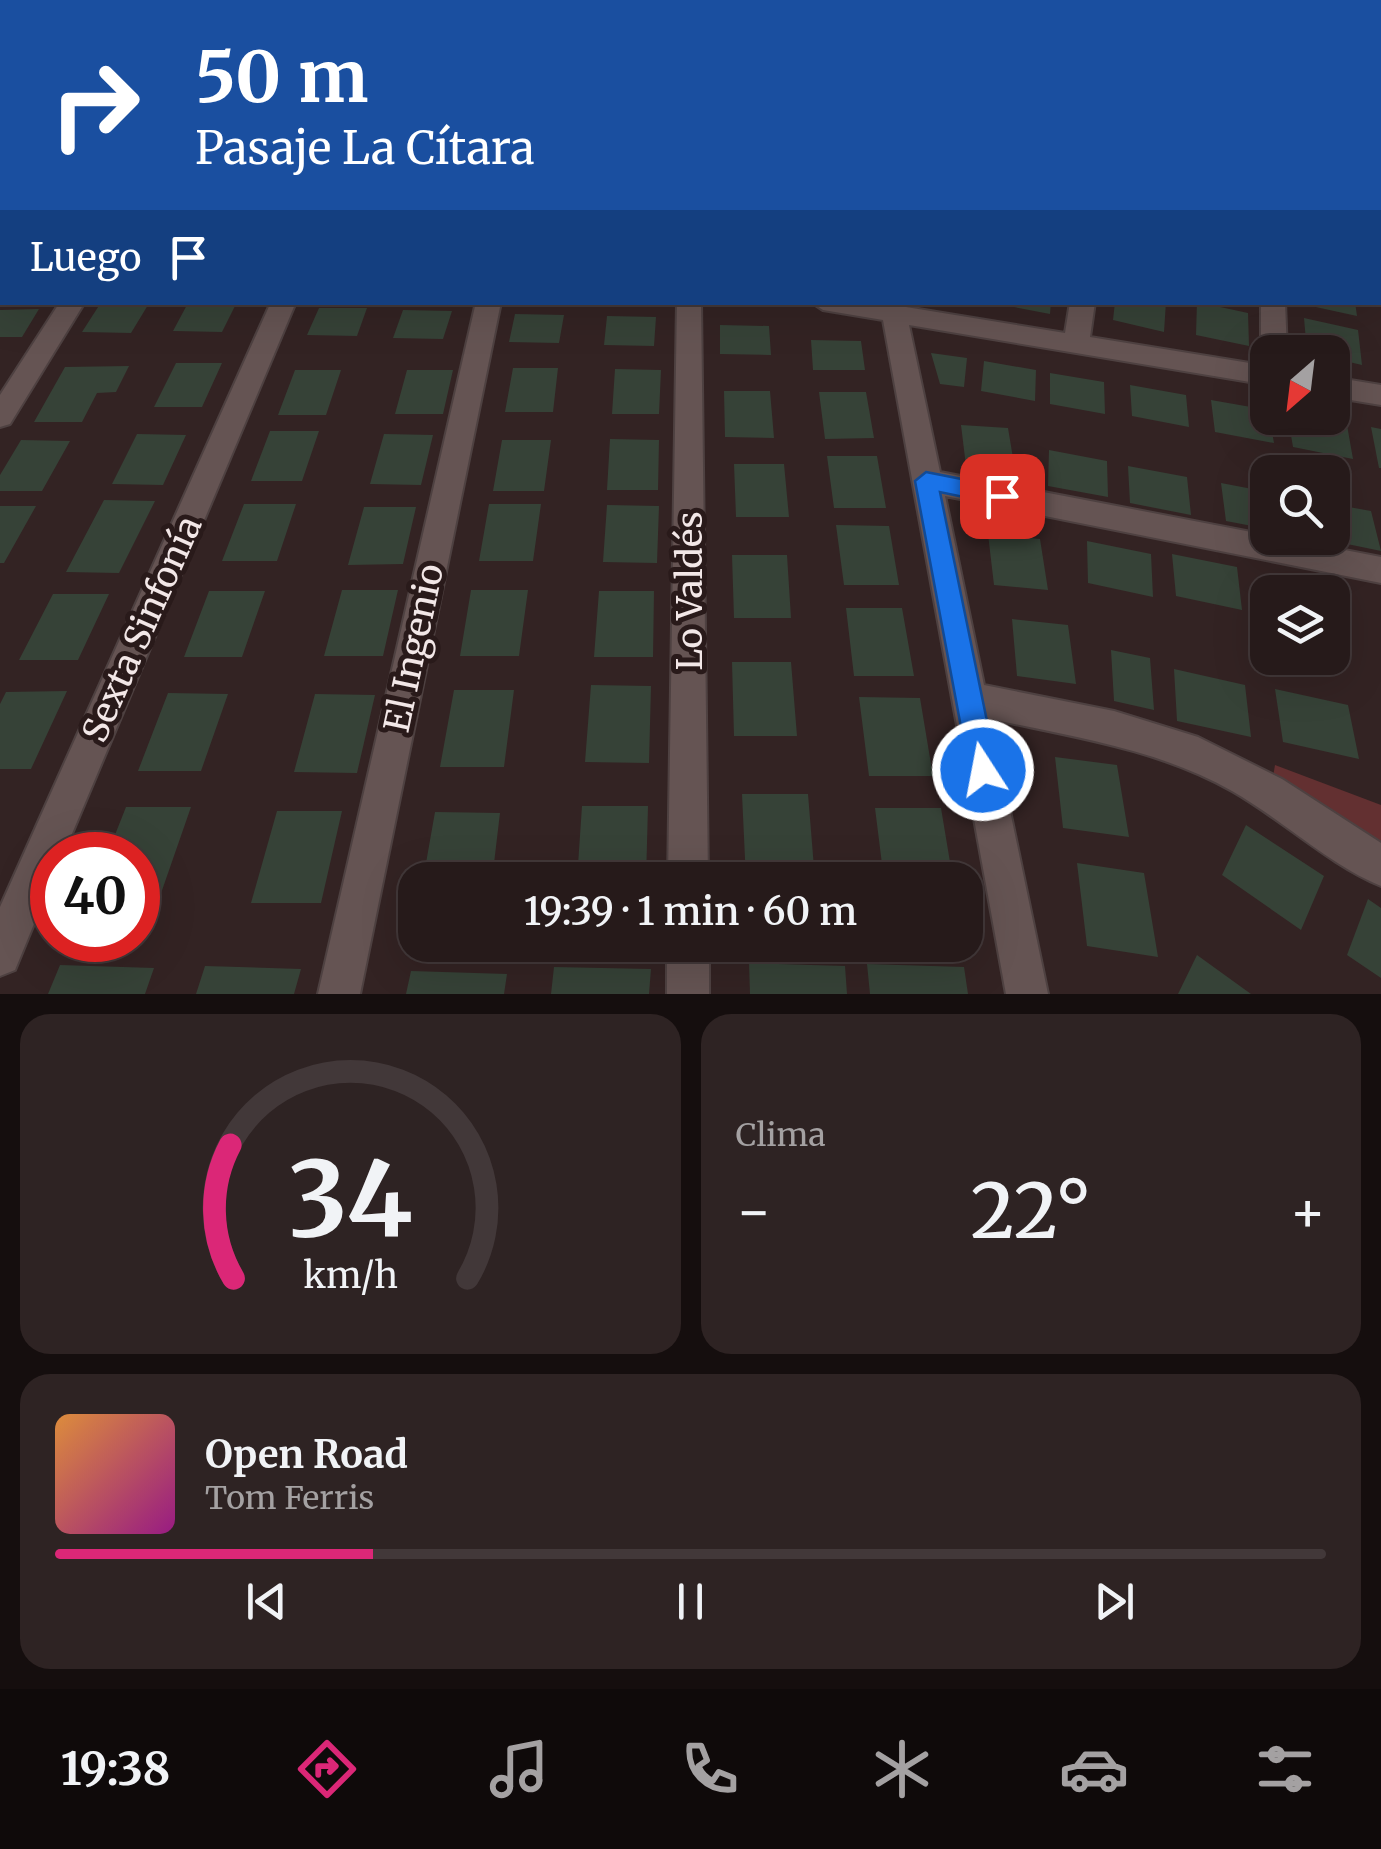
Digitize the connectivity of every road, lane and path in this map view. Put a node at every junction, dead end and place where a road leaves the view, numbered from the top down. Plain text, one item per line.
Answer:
1 (71, 305) edge
2 (283, 305) edge
3 (488, 305) edge
4 (689, 305) edge
5 (858, 305) edge
6 (1083, 305) edge
7 (1273, 305) edge
8 (892, 308) edge
9 (1274, 335) edge
10 (1076, 346) junction
11 (1250, 373) edge
12 (1350, 390) edge
13 (1381, 395) edge
14 (0, 416) edge
15 (926, 481) junction
16 (1381, 570) edge
17 (968, 698) junction
18 (688, 862) edge
19 (1381, 866) edge
20 (0, 955) edge
21 (688, 962) edge
22 (1030, 992) edge
23 (339, 994) edge
24 (688, 994) edge

1 - 14 street
2 - 20 street, Sexta Sinfonía
3 - 23 street, El Ingenio
4 - 18 street, Lo Valdés
5 - 8 street
6 - 10 street
7 - 9 street
8 - 10 street
8 - 15 street
10 - 11 street
12 - 13 street
15 - 16 street
15 - 17 street
17 - 19 street
17 - 22 street
21 - 24 street

